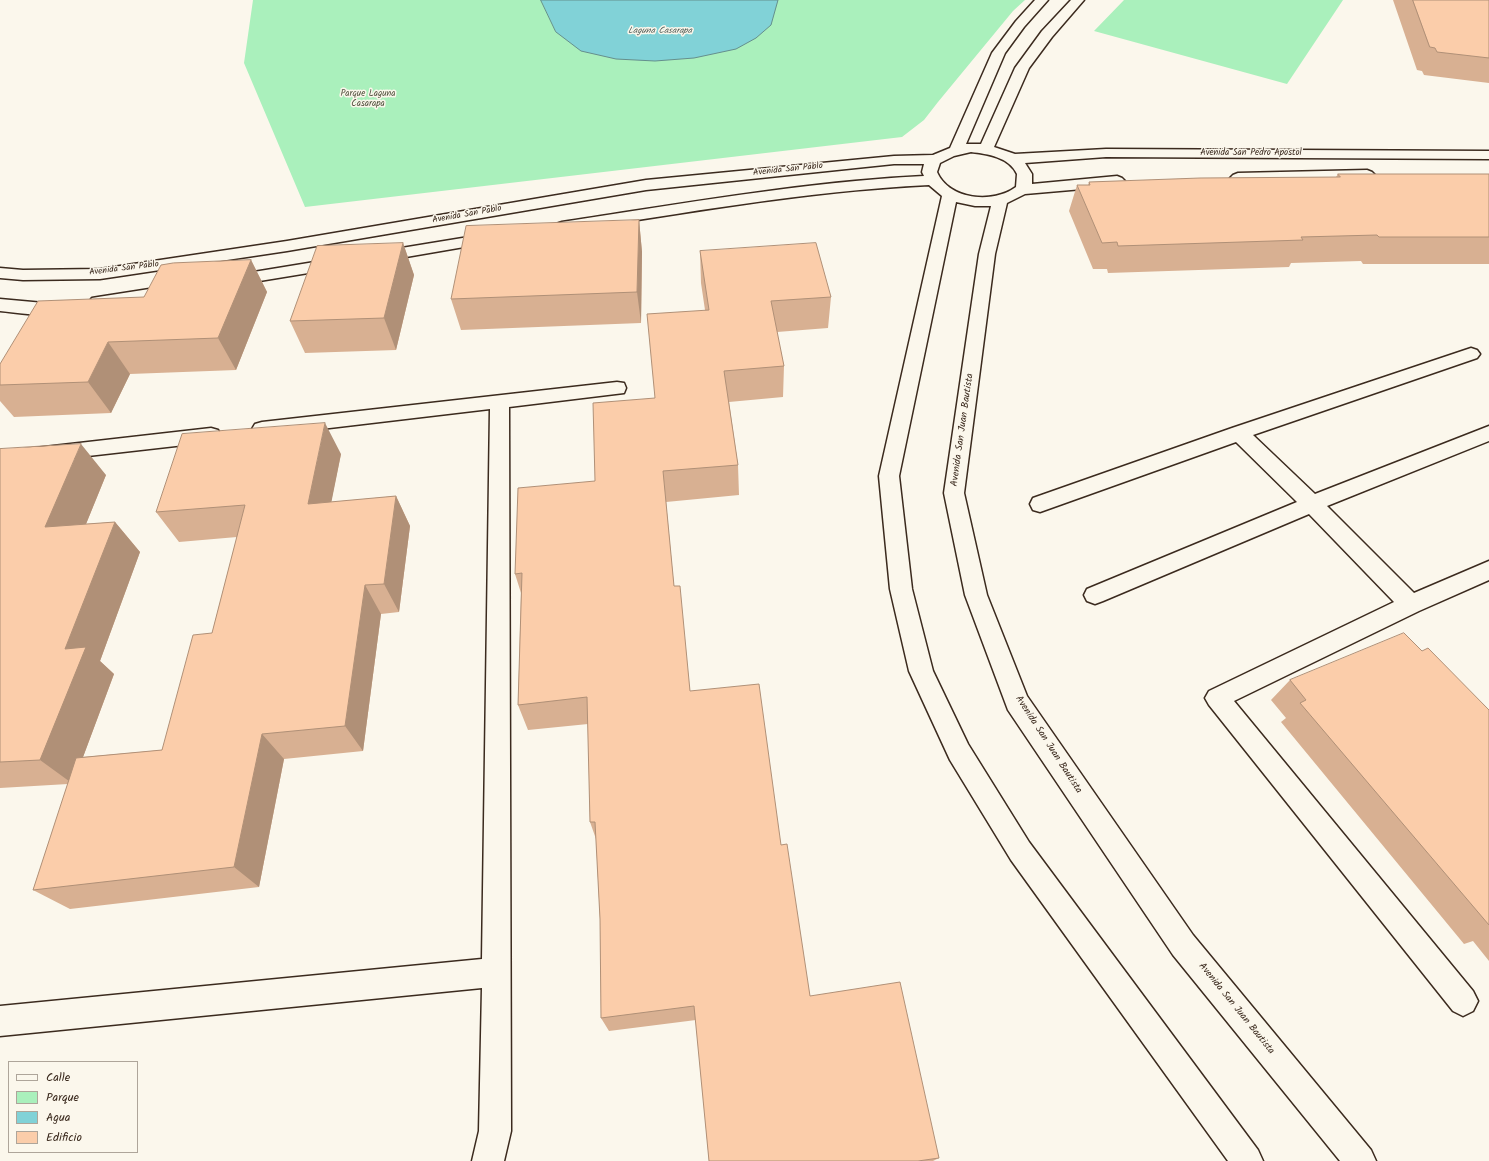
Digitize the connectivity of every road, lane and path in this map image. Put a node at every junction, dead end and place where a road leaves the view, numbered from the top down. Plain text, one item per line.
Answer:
1 (1042, 0) edge
2 (1078, 0) edge
3 (986, 149) junction
4 (956, 150) junction
5 (1489, 155) edge
6 (936, 159) junction
7 (1012, 159) junction
8 (1378, 175) edge
9 (1223, 178) edge
10 (1129, 181) edge
11 (941, 187) junction
12 (1021, 190) junction
13 (1000, 200) junction
14 (550, 229) edge
15 (511, 235) edge
16 (0, 272) edge
17 (214, 284) edge
18 (190, 288) edge
19 (9, 296) edge
20 (57, 309) junction
21 (45, 329) edge
22 (1471, 354) dead end
23 (618, 388) dead end
24 (500, 402) junction
25 (1489, 432) edge
26 (1238, 433) junction
27 (0, 459) edge
28 (1040, 504) dead end
29 (1312, 504) junction
30 (1488, 572) edge
31 (1095, 595) dead end
32 (1411, 604) junction
33 (496, 972) junction
34 (1463, 1002) dead end
35 (0, 1021) edge
36 (488, 1161) edge
37 (1247, 1161) edge
38 (1360, 1161) edge

1 - 4 street
2 - 3 street
3 - 4 street
3 - 7 street
4 - 6 street
5 - 7 street, Avenida San Pedro Apostol
6 - 11 street
6 - 19 street, Avenida San Pablo
7 - 12 street
8 - 9 street
10 - 12 street
11 - 13 street
11 - 14 street
11 - 37 street
12 - 13 street
13 - 38 street, Avenida San Juan Bautista
15 - 17 street
16 - 19 street, Avenida San Pablo
18 - 20 street, Avenida San Pablo
19 - 20 street, Avenida San Pablo
20 - 21 street
22 - 26 street
23 - 24 street
24 - 27 street
24 - 33 street
25 - 29 street
26 - 28 street
26 - 29 street
29 - 31 street
29 - 32 street
30 - 32 street
32 - 34 street
33 - 35 street
33 - 36 street

